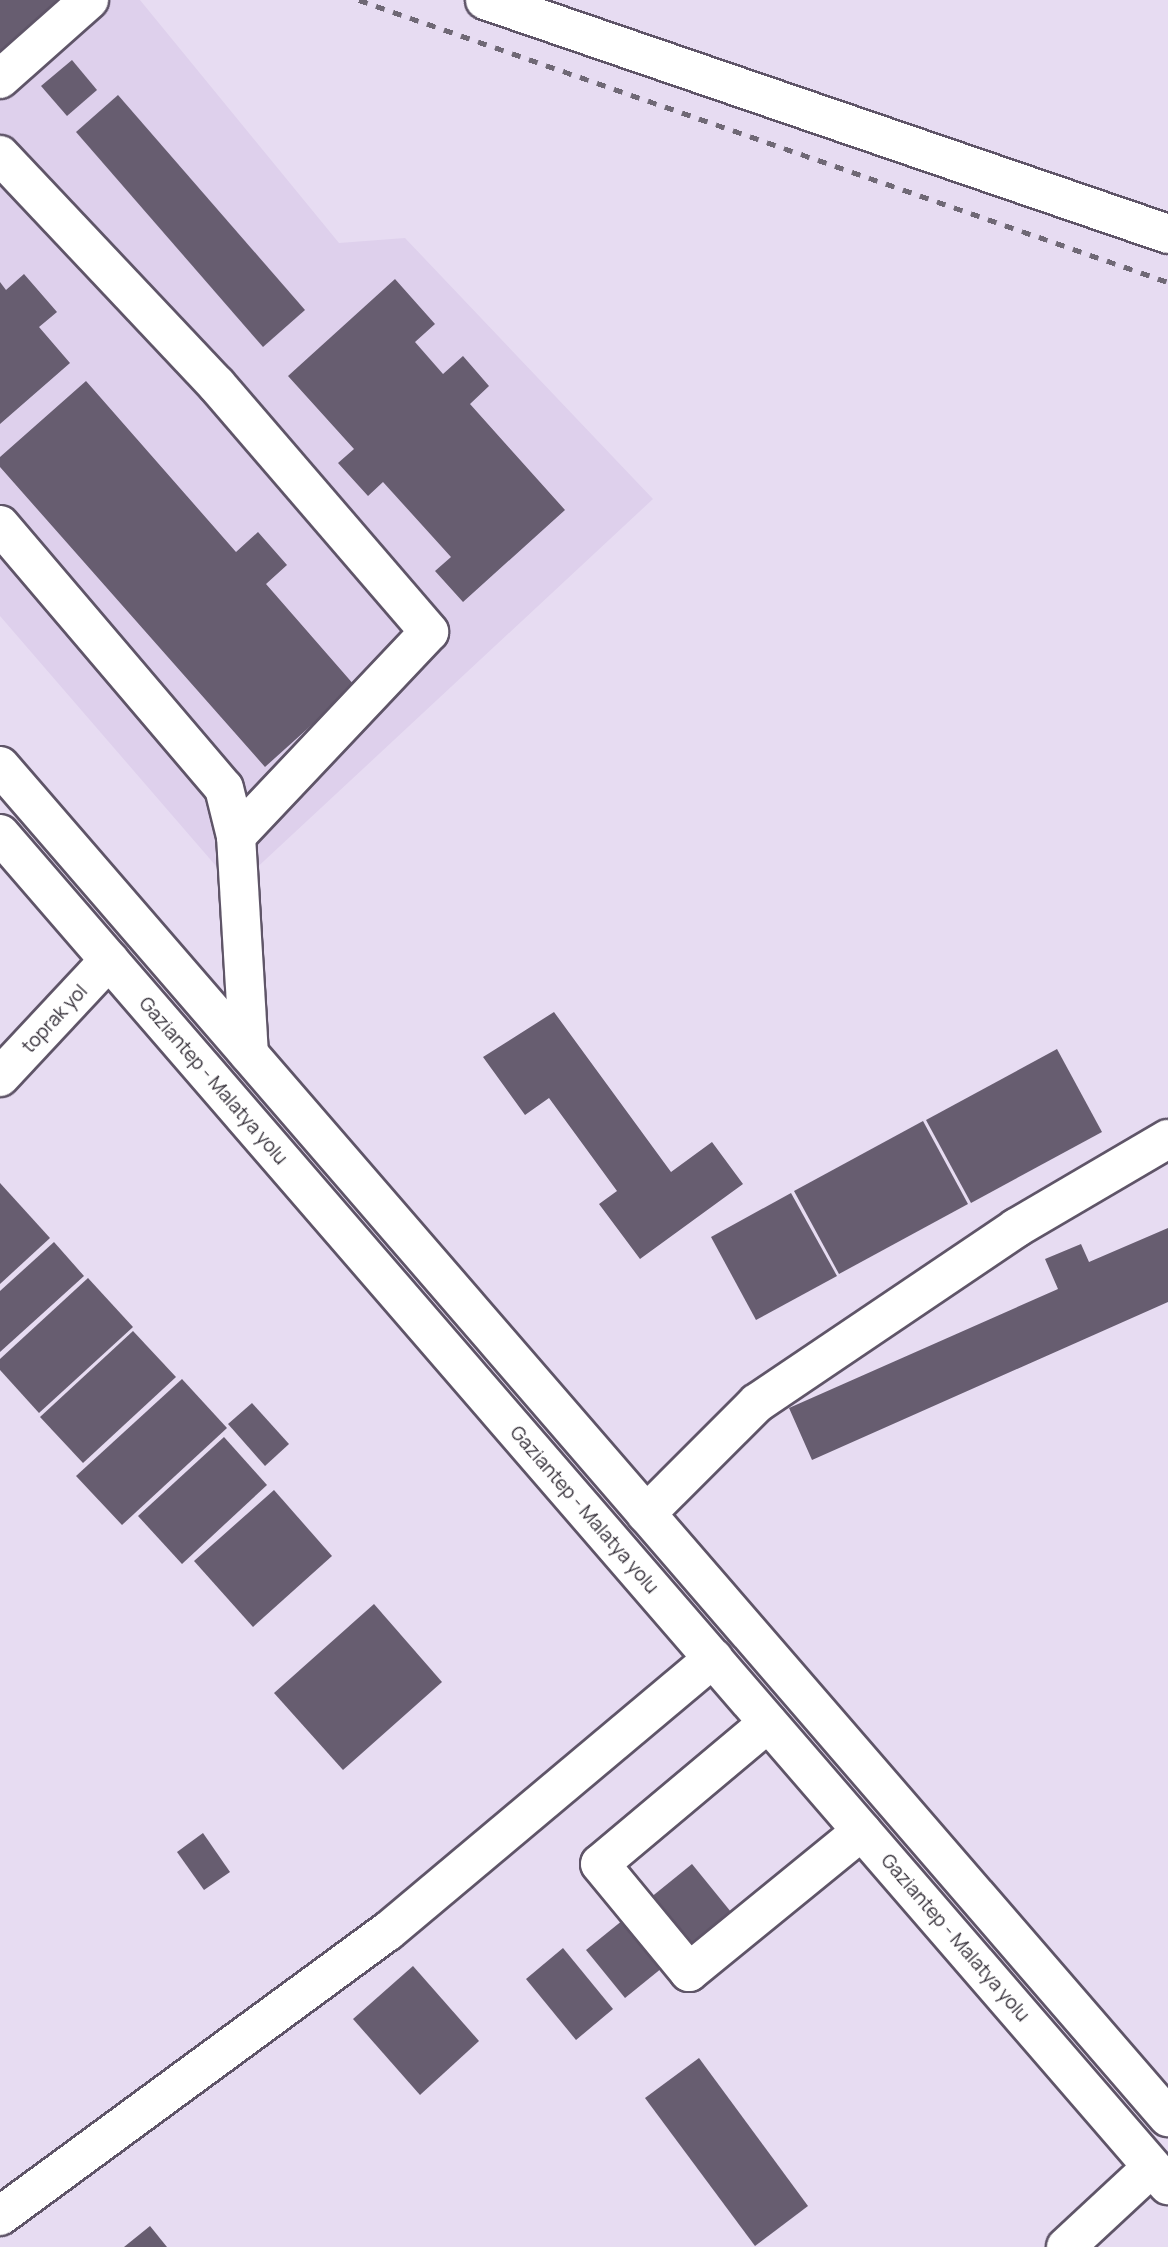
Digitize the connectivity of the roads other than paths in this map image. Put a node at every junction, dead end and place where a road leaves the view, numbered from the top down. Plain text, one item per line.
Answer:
1 (89, 0) edge
2 (485, 0) edge
3 (0, 79) edge
4 (0, 155) edge
5 (1168, 234) edge
6 (0, 525) edge
7 (0, 766) edge
8 (0, 834) edge
9 (236, 836) junction
10 (110, 960) junction
11 (248, 1054) junction
12 (0, 1077) edge
13 (1168, 1139) edge
14 (646, 1514) junction
15 (713, 1658) junction
16 (768, 1723) junction
17 (862, 1831) junction
18 (1168, 2117) edge
19 (1160, 2176) edge
20 (0, 2216) edge
21 (1066, 2247) edge

1 - 3 main road
2 - 5 main road
4 - 9 main road
6 - 9 main road
7 - 11 main road
8 - 10 main road, Gaziantep - Malatya yolu
9 - 11 main road
10 - 12 main road, toprak yol
10 - 15 main road, Gaziantep - Malatya yolu
11 - 14 main road
13 - 14 main road
14 - 18 main road
15 - 16 main road, Gaziantep - Malatya yolu
15 - 20 main road
16 - 17 main road, Gaziantep - Malatya yolu
16 - 17 main road
17 - 19 main road, Gaziantep - Malatya yolu
19 - 21 main road

